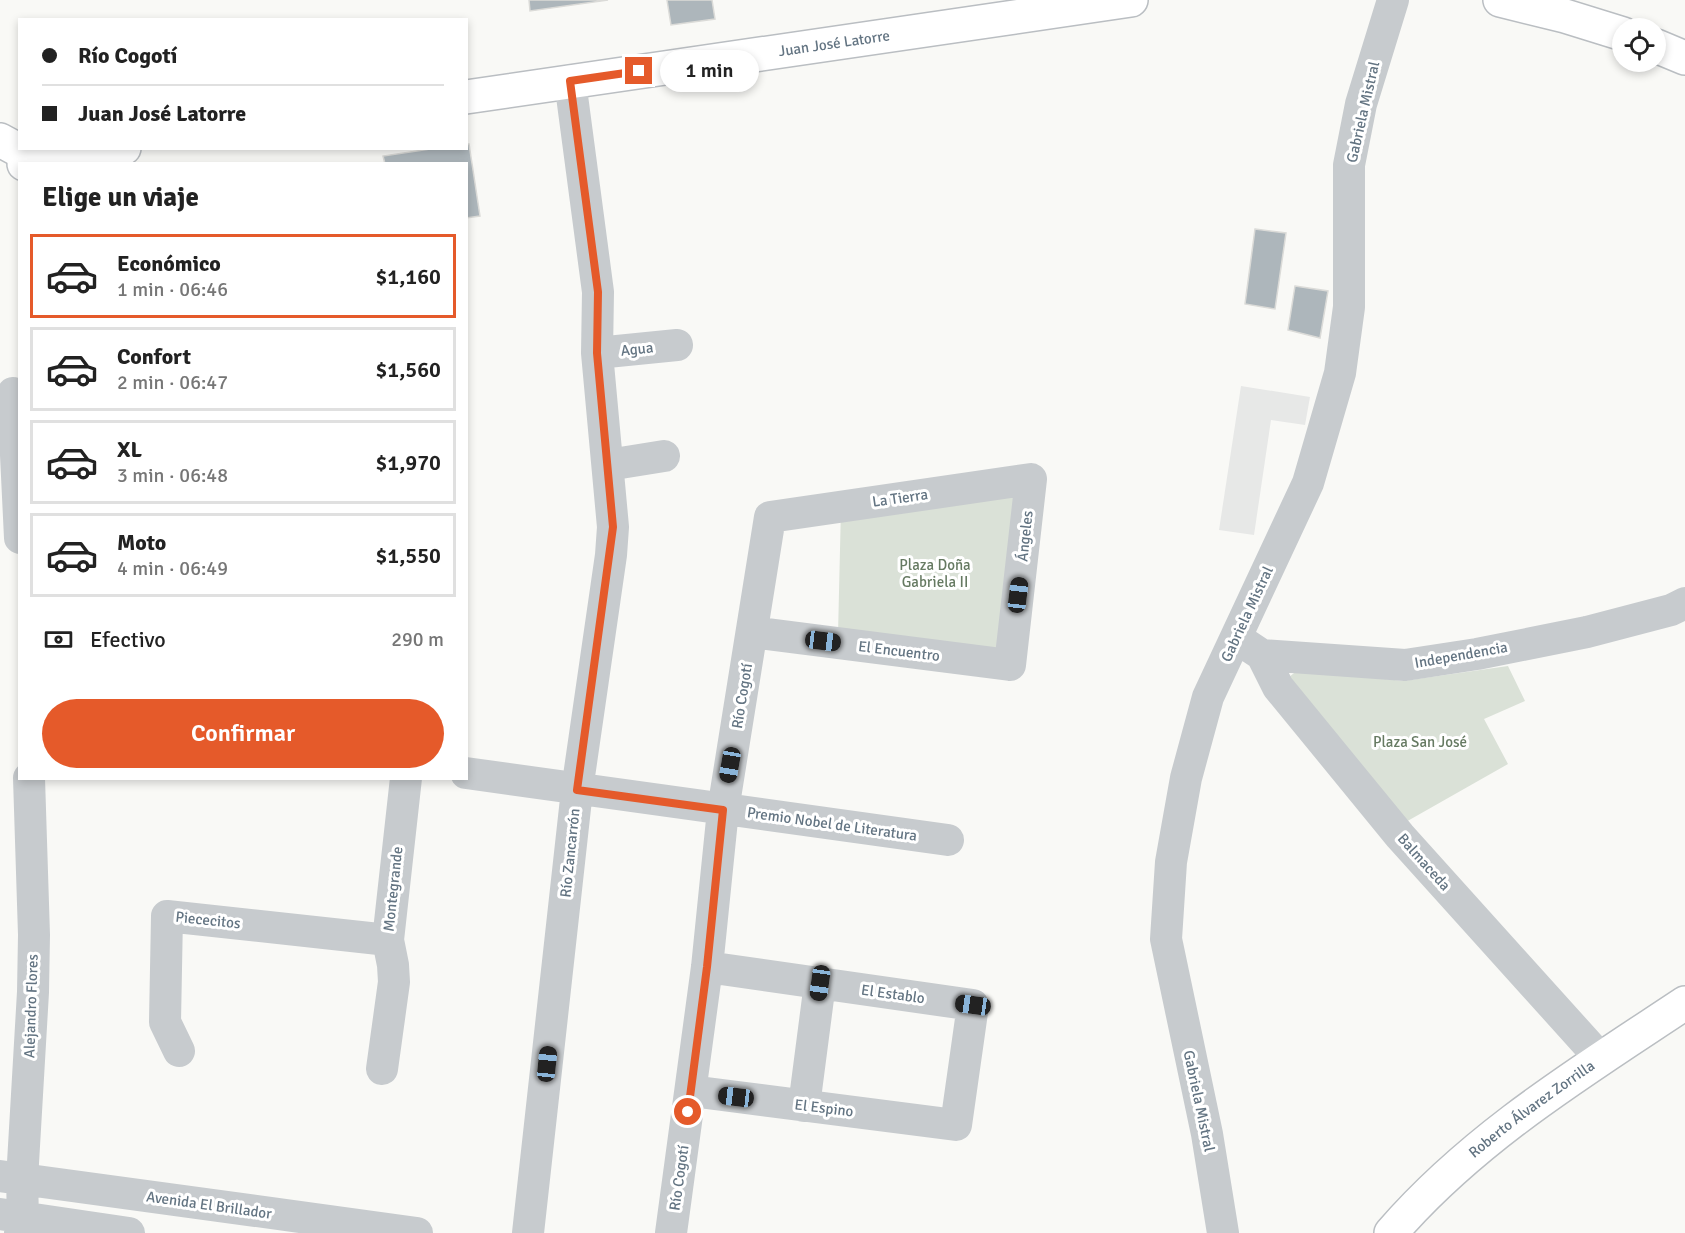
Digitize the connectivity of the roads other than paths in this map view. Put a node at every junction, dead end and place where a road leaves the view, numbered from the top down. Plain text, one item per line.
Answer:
1 (1131, 0) edge
2 (1393, 0) edge
3 (1500, 0) edge
4 (1612, 30) edge
5 (1666, 50) edge
6 (1685, 58) edge
7 (570, 81) junction
8 (468, 97) edge
9 (0, 140) edge
10 (18, 150) edge
11 (18, 150) edge
12 (111, 150) edge
13 (29, 162) edge
14 (36, 162) edge
15 (18, 165) edge
16 (0, 167) edge
17 (677, 345) dead end
18 (597, 353) junction
19 (13, 393) dead end
20 (664, 456) dead end
21 (608, 465) junction
22 (1031, 479) joint
23 (18, 497) edge
24 (770, 517) joint
25 (1680, 615) edge
26 (752, 632) junction
27 (1249, 647) junction
28 (1010, 665) joint
29 (468, 773) edge
30 (29, 780) edge
31 (405, 780) edge
32 (577, 790) junction
33 (723, 810) junction
34 (948, 840) dead end
35 (388, 940) junction
36 (707, 967) junction
37 (820, 983) junction
38 (1685, 1003) edge
39 (179, 1052) dead end
40 (1601, 1059) junction
41 (382, 1070) dead end
42 (691, 1091) junction
43 (804, 1106) junction
44 (956, 1125) joint
45 (11, 1178) edge
46 (14, 1221) edge
47 (129, 1233) edge
48 (417, 1233) edge
49 (528, 1233) edge
50 (671, 1233) edge
51 (1224, 1233) edge
52 (1390, 1233) edge

1 - 7 main road, Juan José Latorre
2 - 27 street, Gabriela Mistral
3 - 4 main road
5 - 6 main road
7 - 8 main road, Juan José Latorre
7 - 18 street, Río Zancarrón
9 - 11 main road
10 - 13 main road
12 - 14 main road
15 - 16 main road
17 - 18 street, Agua
18 - 21 street, Río Zancarrón
19 - 23 street
20 - 21 street
21 - 32 street, Río Zancarrón
22 - 24 street, La Tierra
22 - 28 street, Ángeles
24 - 26 street, Río Cogotí
25 - 27 street, Independencia
26 - 28 street, El Encuentro
26 - 33 street, Río Cogotí
27 - 40 street, Balmaceda
27 - 51 street, Gabriela Mistral
29 - 32 street, Premio Nobel de Literatura
30 - 45 street, Alejandro Flores
31 - 35 street, Montegrande
32 - 33 street, Premio Nobel de Literatura
32 - 49 street, Río Zancarrón
33 - 34 street, Premio Nobel de Literatura
33 - 36 street, Río Cogotí
35 - 39 street, Piececitos
35 - 41 street, Montegrande
36 - 37 street, El Establo
36 - 42 street, Río Cogotí
37 - 43 street
37 - 44 street, El Establo
38 - 40 main road, Roberto Álvarez Zorrilla
40 - 52 main road, Roberto Álvarez Zorrilla
42 - 43 street, El Espino
42 - 50 street, Río Cogotí
43 - 44 street, El Espino
45 - 46 street, Alejandro Flores
45 - 48 street, Avenida El Brillador
46 - 47 street

